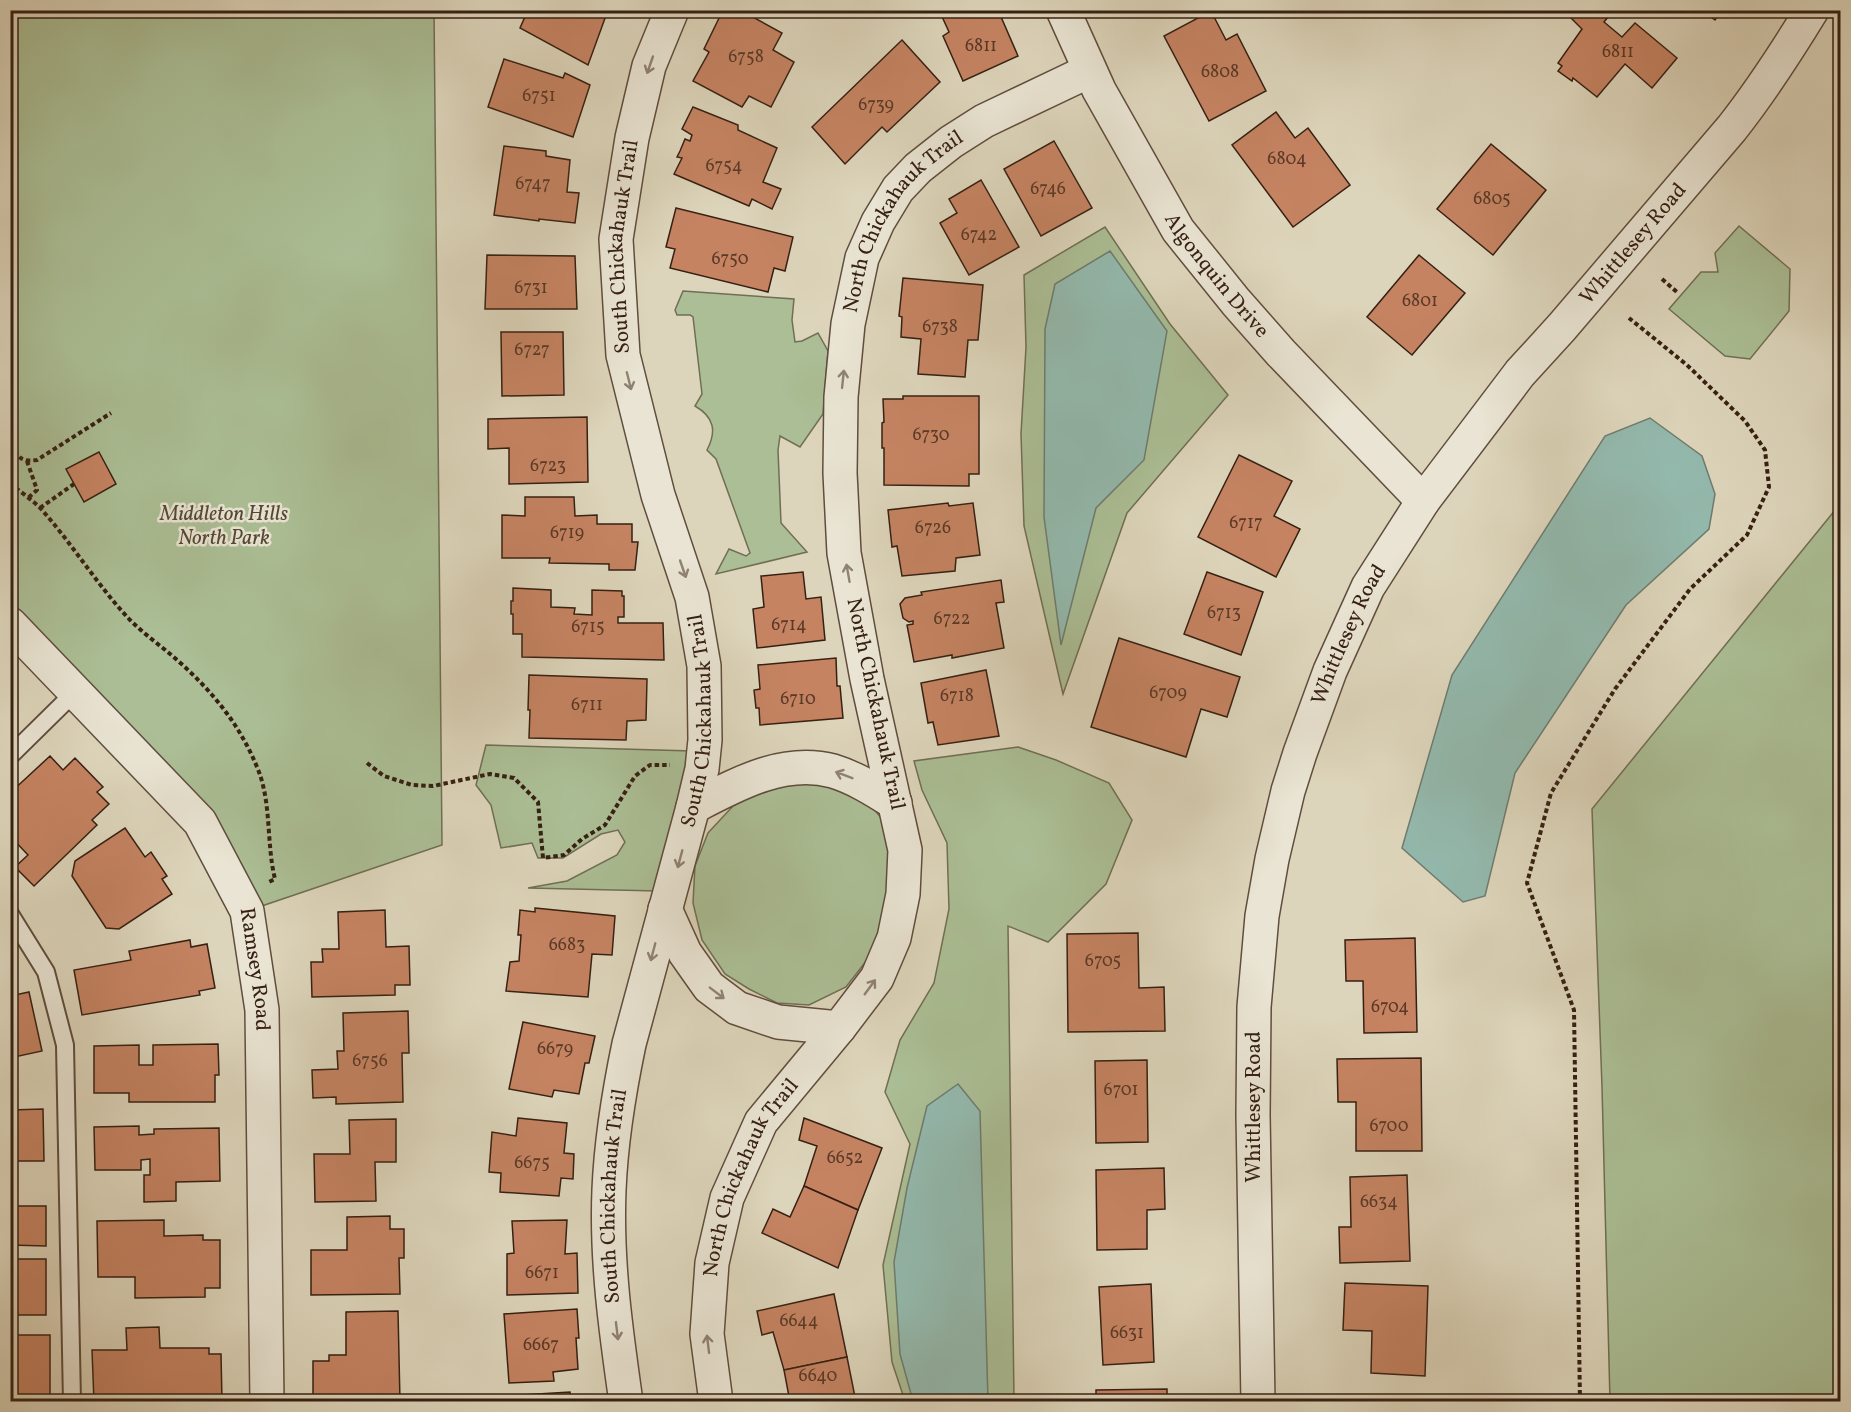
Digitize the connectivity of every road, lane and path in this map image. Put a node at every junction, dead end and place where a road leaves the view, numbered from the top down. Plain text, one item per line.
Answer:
1 (672, 10) edge
2 (1063, 10) edge
3 (1812, 10) edge
4 (1089, 71) junction
5 (1662, 279) dead end
6 (1678, 293) dead end
7 (1629, 318) dead end
8 (111, 413) dead end
9 (10, 445) edge
10 (27, 461) junction
11 (10, 483) edge
12 (74, 484) dead end
13 (27, 499) junction
14 (1423, 501) junction
15 (40, 508) junction
16 (10, 624) edge
17 (76, 691) junction
18 (10, 756) edge
19 (367, 763) dead end
20 (702, 770) junction
21 (896, 803) junction
22 (693, 807) junction
23 (275, 879) dead end
24 (665, 909) junction
25 (10, 914) edge
26 (839, 1028) junction
27 (72, 1401) edge
28 (267, 1401) edge
29 (626, 1401) edge
30 (716, 1401) edge
31 (1258, 1401) edge
32 (1580, 1401) edge

1 -> 20 street, South Chickahauk Trail
2 - 4 street, Algonquin Drive
3 - 14 street, Whittlesey Road
4 - 14 street, Algonquin Drive
21 -> 4 street, North Chickahauk Trail
5 - 6 path
7 - 32 path
8 - 10 path
9 - 10 path
10 - 13 path
11 - 13 path
12 - 15 path
13 - 15 path
14 - 31 street, Whittlesey Road
15 - 23 path
16 - 17 street, Ramsey Road
17 - 18 lane
17 - 28 street, Ramsey Road
19 - 20 path
20 - 22 street, South Chickahauk Trail
21 -> 22 street
26 -> 21 street, North Chickahauk Trail
22 -> 24 street, South Chickahauk Trail
24 -> 26 street
24 -> 29 street, South Chickahauk Trail
25 - 27 lane
30 -> 26 street, North Chickahauk Trail

